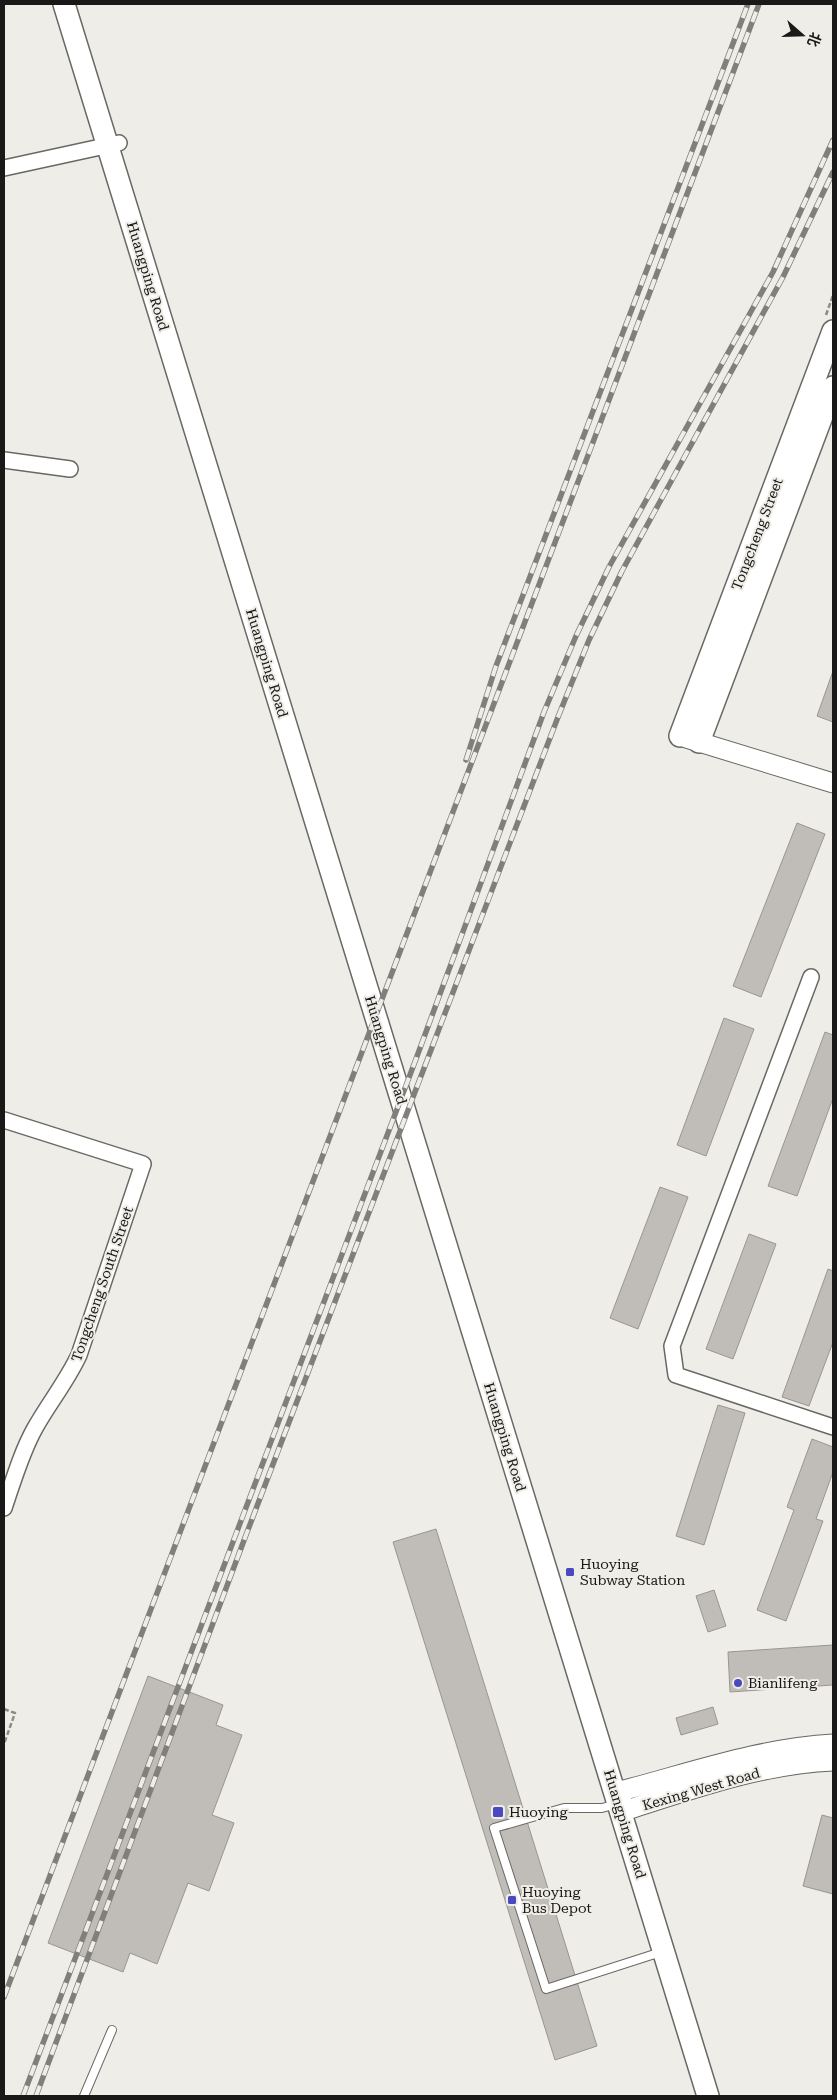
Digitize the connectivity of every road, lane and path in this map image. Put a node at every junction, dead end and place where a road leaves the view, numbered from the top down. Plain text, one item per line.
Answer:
1 (64, 4) edge
2 (76, 4) edge
3 (114, 145) junction
4 (4, 168) edge
5 (833, 331) edge
6 (833, 387) edge
7 (4, 460) edge
8 (70, 469) dead end
9 (690, 739) junction
10 (833, 783) edge
11 (811, 977) dead end
12 (4, 1120) edge
13 (833, 1427) edge
14 (4, 1508) edge
15 (4, 1709) edge
16 (4, 1744) edge
17 (833, 1744) edge
18 (833, 1761) edge
19 (624, 1801) junction
20 (668, 1949) junction
21 (112, 2030) dead end
22 (84, 2096) edge
23 (708, 2096) edge
24 (718, 2096) edge

1 - 3 main road, Huangping Road
2 - 3 main road, Huangping Road
3 - 4 street
3 - 19 main road, Huangping Road
5 - 9 main road, Tongcheng Street
6 - 9 main road, Tongcheng Street
7 - 8 street
9 - 10 street
11 - 13 street
12 - 14 street, Tongcheng South Street
15 - 16 path
17 - 19 street, Kexing West Road
18 - 19 street, Kexing West Road
19 - 20 main road, Huangping Road
19 - 20 lane
20 - 23 main road, Huangping Road
20 - 24 main road, Huangping Road
21 - 22 lane

